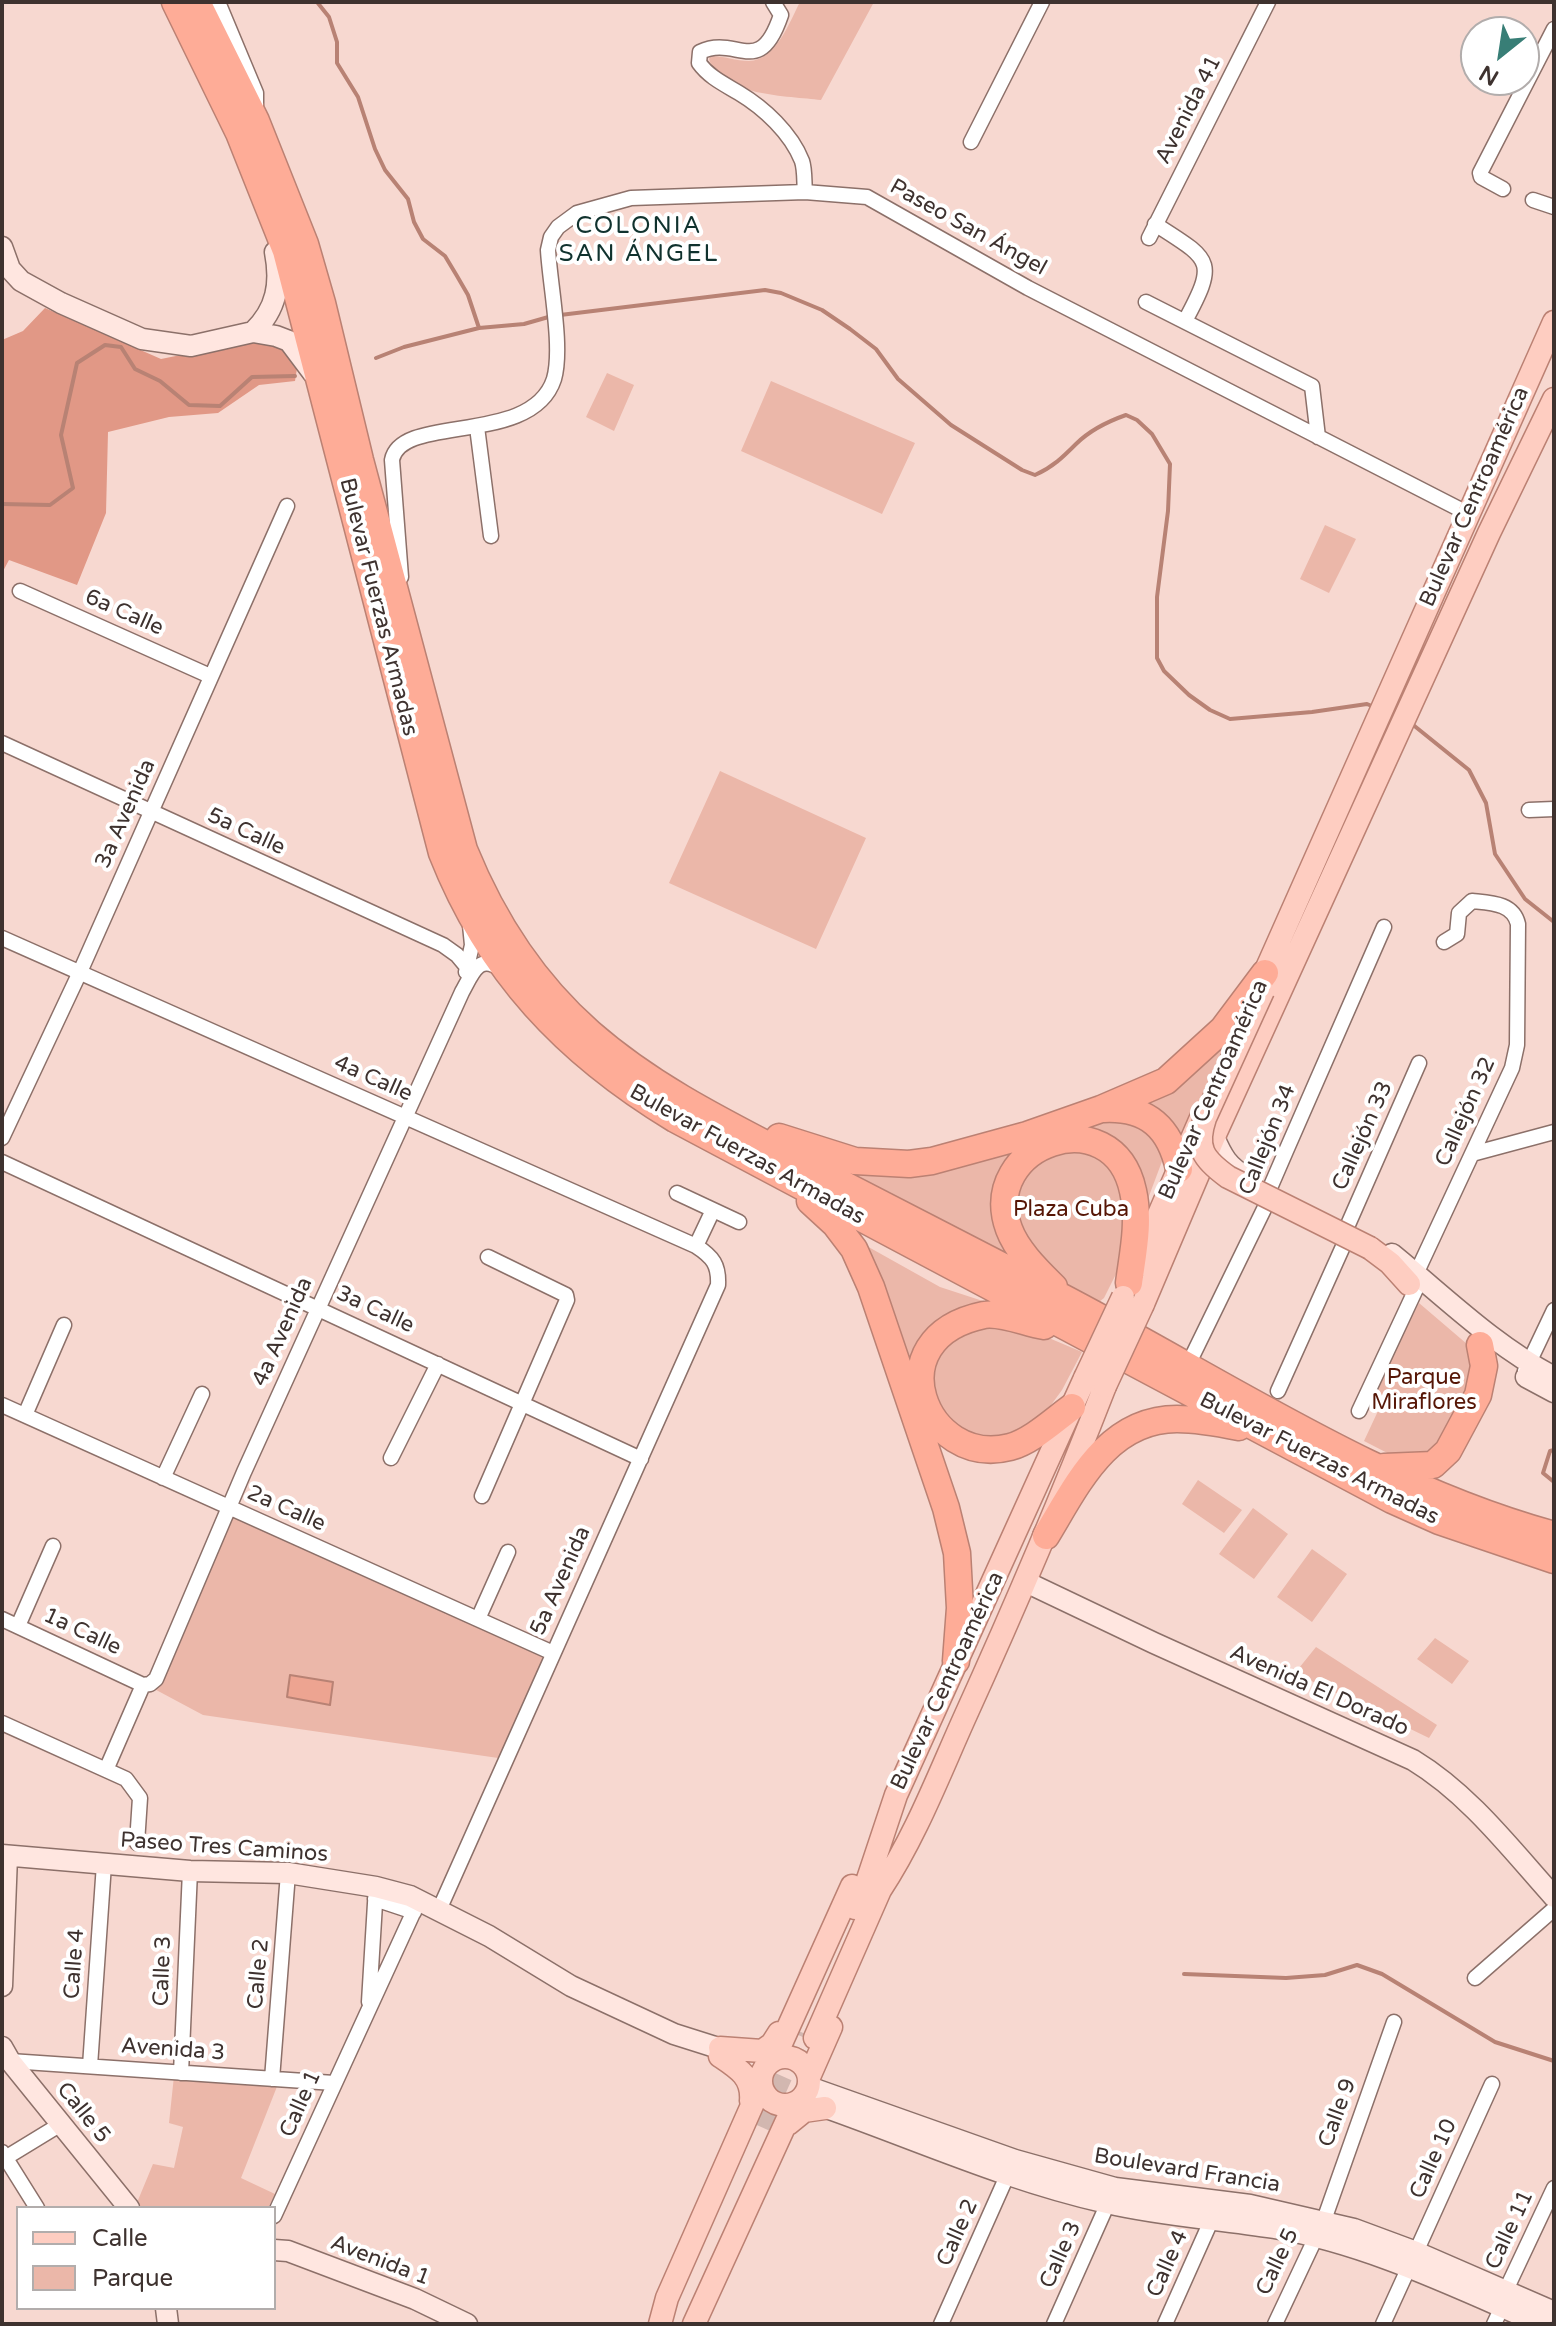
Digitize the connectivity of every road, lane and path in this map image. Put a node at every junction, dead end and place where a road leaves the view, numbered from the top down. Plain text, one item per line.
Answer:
1 (175, 2) edge
2 (197, 2) edge
3 (218, 2) edge
4 (773, 2) edge
5 (1042, 2) edge
6 (1268, 2) edge
7 (1554, 29) edge
8 (256, 121) junction
9 (971, 142) dead end
10 (1503, 189) dead end
11 (805, 192) junction
12 (1533, 200) dead end
13 (267, 202) junction
14 (1554, 207) edge
15 (2, 247) edge
16 (11, 283) edge
17 (1146, 302) dead end
18 (1185, 321) junction
19 (1554, 322) edge
20 (253, 332) junction
21 (320, 382) junction
22 (1554, 399) edge
23 (477, 427) junction
24 (1318, 437) junction
25 (392, 460) junction
26 (361, 462) junction
27 (287, 506) dead end
28 (1467, 513) junction
29 (491, 536) dead end
30 (20, 591) dead end
31 (404, 626) junction
32 (210, 676) junction
33 (2, 743) edge
34 (1554, 809) edge
35 (1529, 810) dead end
36 (151, 811) junction
37 (468, 915) junction
38 (1384, 927) dead end
39 (2, 938) edge
40 (1444, 942) dead end
41 (467, 967) junction
42 (80, 972) junction
43 (511, 977) junction
44 (1264, 982) junction
45 (462, 992) junction
46 (1419, 1063) dead end
47 (1101, 1109) junction
48 (404, 1117) junction
49 (714, 1117) junction
50 (1554, 1132) edge
51 (1214, 1137) junction
52 (2, 1138) edge
53 (1472, 1154) junction
54 (2, 1162) edge
55 (1190, 1170) junction
56 (773, 1171) junction
57 (677, 1193) dead end
58 (1269, 1196) junction
59 (713, 1210) junction
60 (739, 1222) dead end
61 (1346, 1234) junction
62 (696, 1246) junction
63 (488, 1257) dead end
64 (718, 1269) joint
65 (1413, 1282) junction
66 (1132, 1295) junction
67 (1068, 1301) junction
68 (317, 1307) junction
69 (1554, 1310) edge
70 (64, 1325) dead end
71 (1069, 1330) junction
72 (1483, 1340) junction
73 (438, 1364) junction
74 (1187, 1367) junction
75 (1526, 1370) junction
76 (1554, 1377) edge
77 (1095, 1382) junction
78 (1278, 1391) dead end
79 (1554, 1392) edge
80 (202, 1394) dead end
81 (522, 1403) junction
82 (2, 1405) edge
83 (1072, 1407) junction
84 (1359, 1411) dead end
85 (25, 1415) junction
86 (1258, 1430) junction
87 (391, 1458) dead end
88 (641, 1459) junction
89 (1377, 1467) junction
90 (163, 1478) junction
91 (482, 1496) dead end
92 (229, 1508) junction
93 (1554, 1535) edge
94 (1046, 1536) junction
95 (53, 1546) dead end
96 (508, 1552) dead end
97 (1554, 1560) edge
98 (1026, 1582) junction
99 (2, 1619) edge
100 (478, 1619) junction
101 (18, 1626) junction
102 (553, 1653) junction
103 (956, 1661) junction
104 (143, 1685) junction
105 (2, 1723) edge
106 (106, 1770) junction
107 (137, 1843) dead end
108 (4, 1855) edge
109 (885, 1863) junction
110 (104, 1864) junction
111 (190, 1871) junction
112 (288, 1873) junction
113 (376, 1893) junction
114 (1554, 1897) edge
115 (416, 1906) junction
116 (1554, 1909) edge
117 (439, 1910) junction
118 (1475, 1978) dead end
119 (2, 1986) edge
120 (799, 2001) junction
121 (368, 2010) junction
122 (1394, 2022) dead end
123 (811, 2041) junction
124 (720, 2052) junction
125 (6, 2054) edge
126 (90, 2066) junction
127 (766, 2072) junction
128 (181, 2073) junction
129 (272, 2079) junction
130 (334, 2083) junction
131 (1492, 2084) dead end
132 (803, 2091) junction
133 (828, 2102) junction
134 (61, 2124) junction
135 (766, 2124) junction
136 (3, 2157) edge
137 (1011, 2168) junction
138 (1554, 2188) edge
139 (1108, 2203) junction
140 (36, 2206) edge
141 (127, 2206) edge
142 (276, 2212) edge
143 (1211, 2221) junction
144 (1319, 2229) junction
145 (276, 2250) edge
146 (1413, 2260) junction
147 (1501, 2307) edge
148 (1554, 2312) edge
149 (467, 2324) edge
150 (660, 2324) edge
151 (668, 2324) edge
152 (691, 2324) edge
153 (941, 2324) edge
154 (1054, 2324) edge
155 (1165, 2324) edge
156 (1275, 2324) edge
157 (1383, 2324) edge
158 (1541, 2324) edge

1 - 13 highway, Bulevar Fuerzas Armadas
2 - 8 highway, Bulevar Fuerzas Armadas
3 - 8 street
4 - 11 street
5 - 9 street
6 - 18 street, Avenida 41
7 - 10 street
8 - 26 highway, Bulevar Fuerzas Armadas
11 - 23 street, Paseo San Ángel
11 - 24 street, Paseo San Ángel
12 - 14 street
13 - 20 street
13 - 21 highway, Bulevar Fuerzas Armadas
15 - 16 street
16 - 20 street
17 - 18 street
18 - 24 street
19 - 28 main road, Bulevar Centroamérica
20 - 21 street
21 - 37 highway, Bulevar Fuerzas Armadas
22 - 51 main road, Bulevar Centroamérica
23 - 25 street, Paseo San Ángel
23 - 29 street
24 - 28 street, Paseo San Ángel
25 - 26 street
25 - 31 street
26 - 31 highway, Bulevar Fuerzas Armadas
27 - 32 street, 3a Avenida
28 - 44 main road, Bulevar Centroamérica
30 - 32 street, 6a Calle
31 - 49 highway, Bulevar Fuerzas Armadas
32 - 36 street, 3a Avenida
33 - 36 street, 5a Calle
34 - 35 street
36 - 41 street, 5a Calle
36 - 42 street, 3a Avenida
37 - 41 street, 4a Avenida
37 - 43 highway, Bulevar Fuerzas Armadas
38 - 58 street, Callejón 34
39 - 42 street, 4a Calle
40 - 53 street, Callejón 32
41 - 45 street, 4a Avenida
42 - 48 street, 4a Calle
42 - 52 street, 3a Avenida
43 - 45 street, 4a Avenida
43 - 56 highway, Bulevar Fuerzas Armadas
44 - 47 highway
44 - 55 main road, Bulevar Centroamérica
44 - 65 main road, bridge
45 - 48 street, 4a Avenida
46 - 61 street, Callejón 33
47 - 49 highway
47 - 55 highway
48 - 62 street, 4a Calle
48 - 68 street, 4a Avenida
49 - 67 highway, Bulevar Fuerzas Armadas
50 - 53 street
51 - 55 main road, Bulevar Centroamérica
51 - 58 street
53 - 65 street, Callejón 32
54 - 68 street, 3a Calle
55 - 58 street
55 - 66 main road, Bulevar Centroamérica
56 - 71 highway, Bulevar Fuerzas Armadas
56 - 103 highway
57 - 59 street
58 - 61 street
58 - 74 street, Callejón 34
59 - 60 street
59 - 62 street
61 - 65 street
61 - 78 street, Callejón 33
62 - 64 street, 4a Calle
63 - 81 street
64 - 88 street, 5a Avenida
65 - 72 street
65 - 84 street, Callejón 32
66 - 67 highway
66 - 77 main road, Bulevar Centroamérica, bridge
67 - 74 highway, Bulevar Fuerzas Armadas
68 - 73 street, 3a Calle
68 - 92 street, 4a Avenida
69 - 75 street
70 - 85 street
71 - 83 highway
71 - 86 highway, Bulevar Fuerzas Armadas
72 - 75 street
72 - 89 highway
73 - 81 street, 3a Calle
73 - 87 street
74 - 89 highway, Bulevar Fuerzas Armadas
75 - 76 street
75 - 79 street
77 - 83 main road, Bulevar Centroamérica
77 - 94 main road, Bulevar Centroamérica
80 - 90 street
81 - 88 street, 3a Calle
81 - 91 street
82 - 85 street, 2a Calle
83 - 103 main road, Bulevar Centroamérica
85 - 90 street, 2a Calle
86 - 94 highway
86 - 97 highway, Bulevar Fuerzas Armadas
88 - 102 street, 5a Avenida
89 - 93 highway, Bulevar Fuerzas Armadas
90 - 92 street, 2a Calle
92 - 100 street, 2a Calle
92 - 104 street, 4a Avenida
94 - 98 main road, Bulevar Centroamérica
95 - 101 street
96 - 100 street
98 - 109 main road, Bulevar Centroamérica
98 - 114 street, Avenida El Dorado
99 - 101 street, 1a Calle
100 - 102 street, 2a Calle
101 - 104 street, 1a Calle
102 - 117 street, 5a Avenida
103 - 109 main road, Bulevar Centroamérica
104 - 106 street, 4a Avenida
105 - 106 street
106 - 107 street
108 - 110 street, Paseo Tres Caminos
108 - 119 street
109 - 120 main road, Bulevar Centroamérica
109 - 123 main road, Bulevar Centroamérica
110 - 111 street, Paseo Tres Caminos
110 - 126 street, Calle 4
111 - 112 street, Paseo Tres Caminos
111 - 128 street, Calle 3
112 - 113 street, Paseo Tres Caminos
112 - 129 street, Calle 2
113 - 115 street, Paseo Tres Caminos
113 - 121 street, Calle 1
115 - 117 street, Paseo Tres Caminos
115 - 121 street, Calle 1
116 - 118 street
117 - 124 street, Paseo Tres Caminos
120 - 124 main road
120 - 127 main road, Bulevar Centroamérica
121 - 130 street, Calle 1
122 - 144 street, Calle 9
123 - 132 main road, Bulevar Centroamérica
123 - 133 main road
124 - 127 street, Paseo Tres Caminos
124 - 135 main road
125 - 126 street, Avenida 3
125 - 134 street, Calle 5
126 - 128 street, Avenida 3
127 - 132 main road
127 - 132 main road
127 - 135 main road, Bulevar Centroamérica
128 - 129 street, Avenida 3
129 - 130 street, Avenida 3
130 - 142 street, Calle 1
131 - 146 street, Calle 10
132 - 133 street, Boulevard Francia
132 - 135 main road, Bulevar Centroamérica
133 - 135 main road
133 - 137 street, Boulevard Francia
134 - 136 street
134 - 141 street, Calle 5
135 - 150 main road, Bulevar Centroamérica
135 - 151 main road, Bulevar Centroamérica
135 - 152 main road, Bulevar Centroamérica
136 - 140 street
137 - 139 street, Boulevard Francia
137 - 144 street, Boulevard Francia
137 - 153 street, Calle 2
138 - 147 street, Calle 11
139 - 143 street, Boulevard Francia
139 - 154 street, Calle 3
143 - 144 street, Boulevard Francia
143 - 155 street, Calle 4
144 - 146 street, Boulevard Francia
144 - 156 street, Calle 5
145 - 149 street, Avenida 1
146 - 147 street, Boulevard Francia
146 - 157 street, Calle 10
147 - 148 street, Boulevard Francia
147 - 158 street, Boulevard Francia

